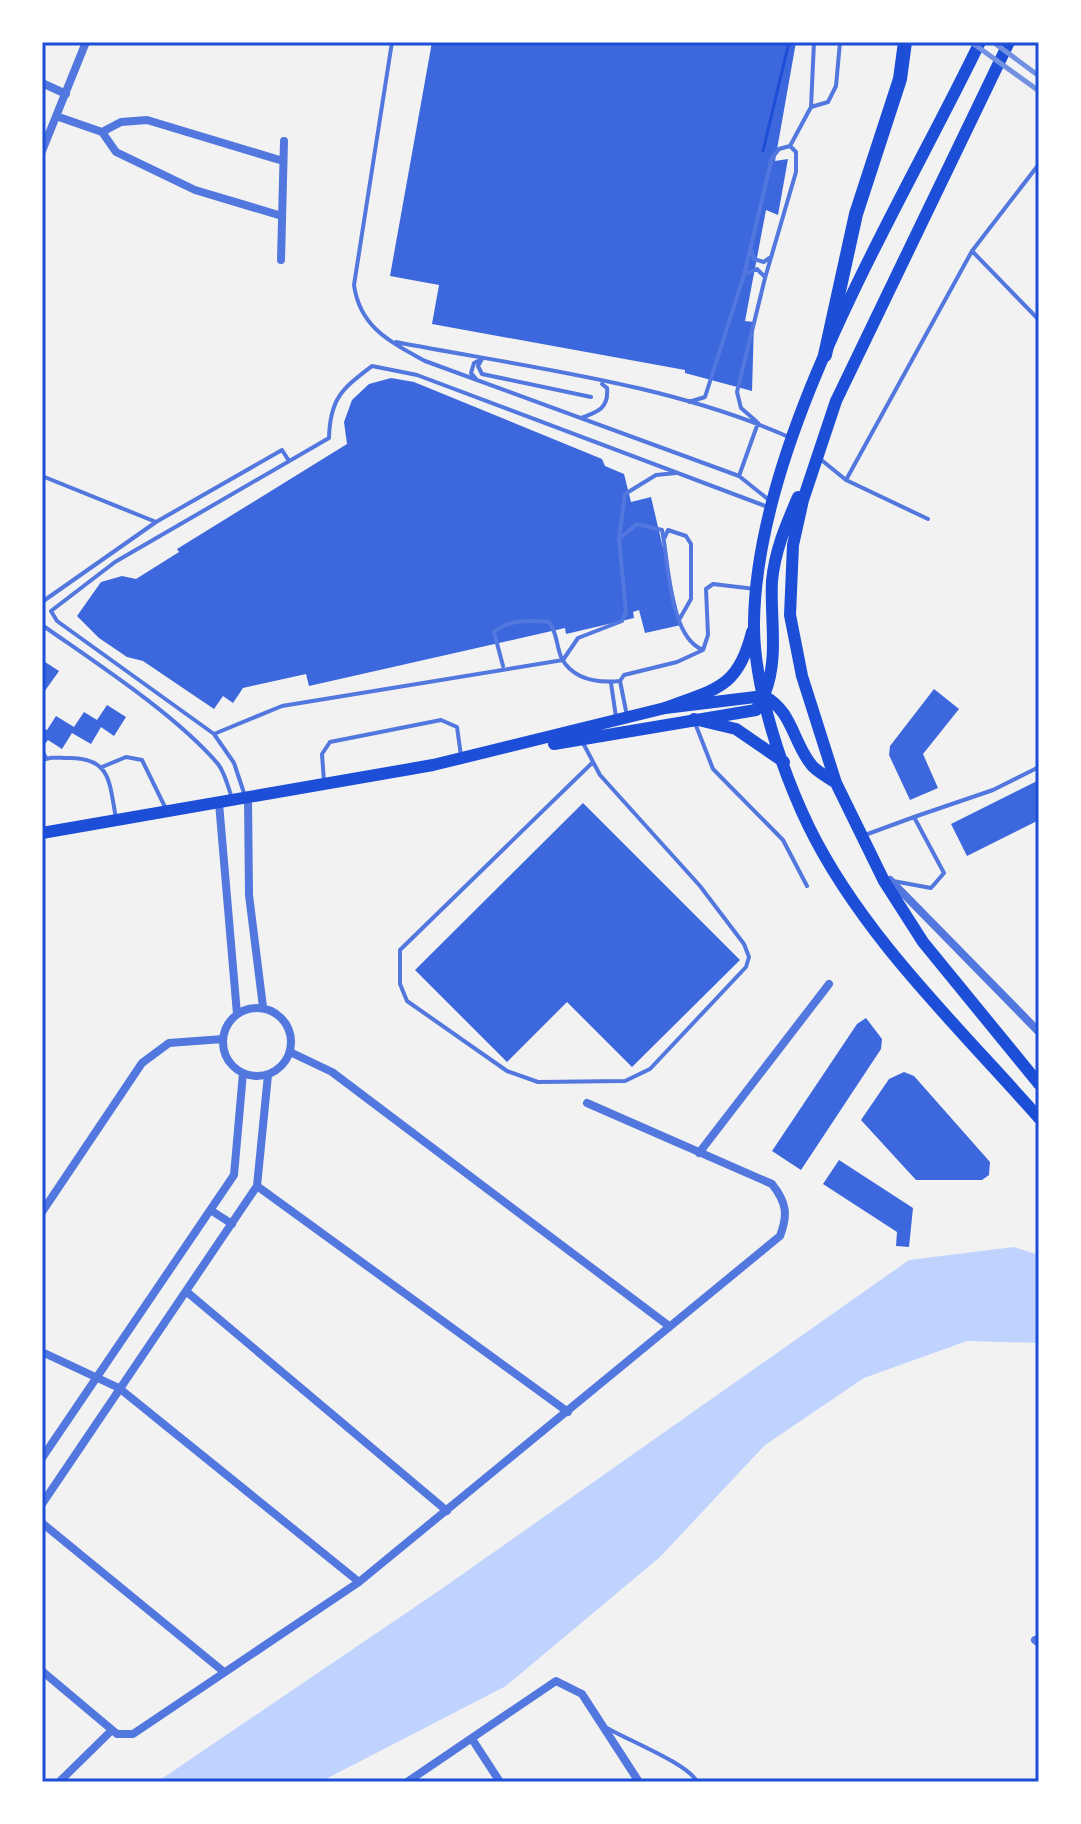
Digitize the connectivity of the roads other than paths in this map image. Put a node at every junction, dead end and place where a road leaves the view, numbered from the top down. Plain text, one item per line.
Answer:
1 (86, 42) edge
2 (392, 42) edge
3 (814, 42) edge
4 (840, 42) edge
5 (905, 42) edge
6 (980, 42) edge
7 (1009, 42) edge
8 (42, 83) edge
9 (66, 94) junction
10 (811, 107) junction
11 (56, 116) junction
12 (102, 132) junction
13 (284, 141) dead end
14 (790, 146) junction
15 (42, 151) edge
16 (283, 161) junction
17 (1039, 164) edge
18 (282, 216) junction
19 (752, 243) junction
20 (972, 251) junction
21 (772, 252) junction
22 (281, 260) dead end
23 (744, 275) junction
24 (765, 278) junction
25 (1039, 320) edge
26 (390, 341) junction
27 (825, 355) junction
28 (482, 359) junction
29 (592, 381) junction
30 (483, 385) junction
31 (591, 397) dead end
32 (685, 403) junction
33 (580, 418) junction
34 (758, 423) junction
35 (793, 439) junction
36 (817, 456) junction
37 (290, 461) junction
38 (678, 473) junction
39 (42, 476) edge
40 (739, 476) junction
41 (846, 480) junction
42 (771, 505) junction
43 (928, 519) dead end
44 (156, 522) junction
45 (619, 539) junction
46 (664, 539) junction
47 (757, 590) junction
48 (42, 602) edge
49 (678, 621) junction
50 (753, 624) junction
51 (42, 625) edge
52 (703, 650) junction
53 (563, 660) junction
54 (503, 667) junction
55 (620, 681) junction
56 (610, 682) junction
57 (764, 696) junction
58 (665, 708) junction
59 (622, 719) junction
60 (694, 719) junction
61 (214, 734) junction
62 (581, 740) junction
63 (42, 750) edge
64 (44, 759) edge
65 (461, 759) junction
66 (784, 762) junction
67 (592, 763) junction
68 (102, 767) junction
69 (1039, 767) edge
70 (836, 783) junction
71 (326, 784) junction
72 (242, 799) junction
73 (219, 803) junction
74 (167, 812) junction
75 (914, 817) junction
76 (117, 820) junction
77 (42, 833) edge
78 (866, 841) junction
79 (890, 880) junction
80 (807, 886) dead end
81 (829, 984) dead end
82 (263, 1007) junction
83 (237, 1014) junction
84 (1039, 1032) edge
85 (223, 1039) junction
86 (290, 1052) junction
87 (243, 1073) junction
88 (1039, 1074) edge
89 (268, 1075) junction
90 (1039, 1084) edge
91 (587, 1103) dead end
92 (1039, 1118) edge
93 (699, 1153) junction
94 (257, 1186) junction
95 (212, 1211) junction
96 (42, 1212) edge
97 (232, 1224) junction
98 (187, 1292) junction
99 (669, 1326) junction
100 (42, 1352) edge
101 (99, 1378) junction
102 (119, 1388) junction
103 (568, 1412) junction
104 (42, 1458) edge
105 (42, 1504) edge
106 (447, 1511) junction
107 (42, 1523) edge
108 (359, 1582) junction
109 (42, 1671) edge
110 (224, 1672) junction
111 (600, 1723) junction
112 (112, 1730) junction
113 (472, 1739) junction
114 (59, 1782) edge
115 (407, 1782) edge
116 (500, 1782) edge
117 (639, 1782) edge
118 (697, 1782) edge

1 - 9 street
2 - 26 lane
3 - 10 lane
4 - 10 lane
5 - 27 highway
6 - 27 main road
7 - 36 main road
8 - 9 street
9 - 11 street
10 - 14 lane
11 - 12 street
11 - 15 street
12 - 16 street
12 - 18 street
13 - 16 street
14 - 19 lane
14 - 21 lane
16 - 18 street
17 - 20 lane
18 - 22 street
19 - 21 lane
19 - 23 lane
20 - 25 lane
20 - 41 lane
21 - 24 lane
23 - 24 lane
23 - 32 lane
24 - 34 lane
26 - 28 lane
26 - 30 lane
27 - 35 main road
28 - 29 lane
28 - 30 lane
28 - 31 lane
29 - 32 lane
29 - 33 lane
30 - 33 lane
32 - 34 lane
33 - 40 lane
34 - 35 lane
34 - 40 lane
35 - 42 main road
36 - 41 lane
36 - 57 main road
36 - 70 main road
37 - 38 lane
37 - 44 lane
37 - 61 lane
38 - 42 lane
38 - 45 lane
39 - 44 lane
40 - 42 lane
41 - 43 lane
42 - 47 main road
44 - 48 lane
45 - 46 lane
45 - 53 lane
46 - 49 lane
46 - 49 lane
47 - 50 main road
47 - 52 lane
49 - 52 lane
50 - 57 main road
50 - 58 main road
51 - 72 lane
52 - 55 lane
53 - 54 lane
53 - 54 lane
53 - 56 lane
54 - 61 lane
55 - 56 lane
55 - 59 lane
56 - 59 lane
57 - 58 main road
57 - 60 main road
57 - 66 main road
57 - 70 main road
58 - 59 main road
59 - 65 main road
60 - 62 main road
60 - 66 main road
60 - 80 lane
61 - 72 lane
62 - 67 lane
62 - 71 main road
63 - 64 lane
64 - 68 lane
65 - 71 main road
65 - 71 lane
66 - 92 main road
67 - 67 lane
68 - 74 lane
68 - 76 lane
69 - 75 lane
70 - 78 main road
71 - 72 main road
72 - 73 main road
72 - 82 street
73 - 74 main road
73 - 83 street
74 - 76 main road
75 - 78 lane
75 - 79 lane
76 - 77 main road
78 - 79 main road
78 - 90 main road
79 - 84 street
79 - 88 main road
81 - 93 street
82 - 83 street
82 - 86 street
83 - 85 street
85 - 87 street
85 - 96 street
86 - 89 street
86 - 99 street
87 - 89 street
87 - 95 street
89 - 94 street
91 - 93 street
93 - 99 street
94 - 97 street
94 - 103 street
95 - 97 street
95 - 101 street
97 - 98 street
98 - 102 street
98 - 106 street
99 - 103 street
100 - 101 street
101 - 102 street
101 - 104 street
102 - 105 street
102 - 108 street
103 - 106 street
106 - 108 street
107 - 110 street
108 - 110 street
109 - 112 street
110 - 112 street
111 - 113 street
111 - 117 street
111 - 118 lane
112 - 114 street
113 - 115 street
113 - 116 street

